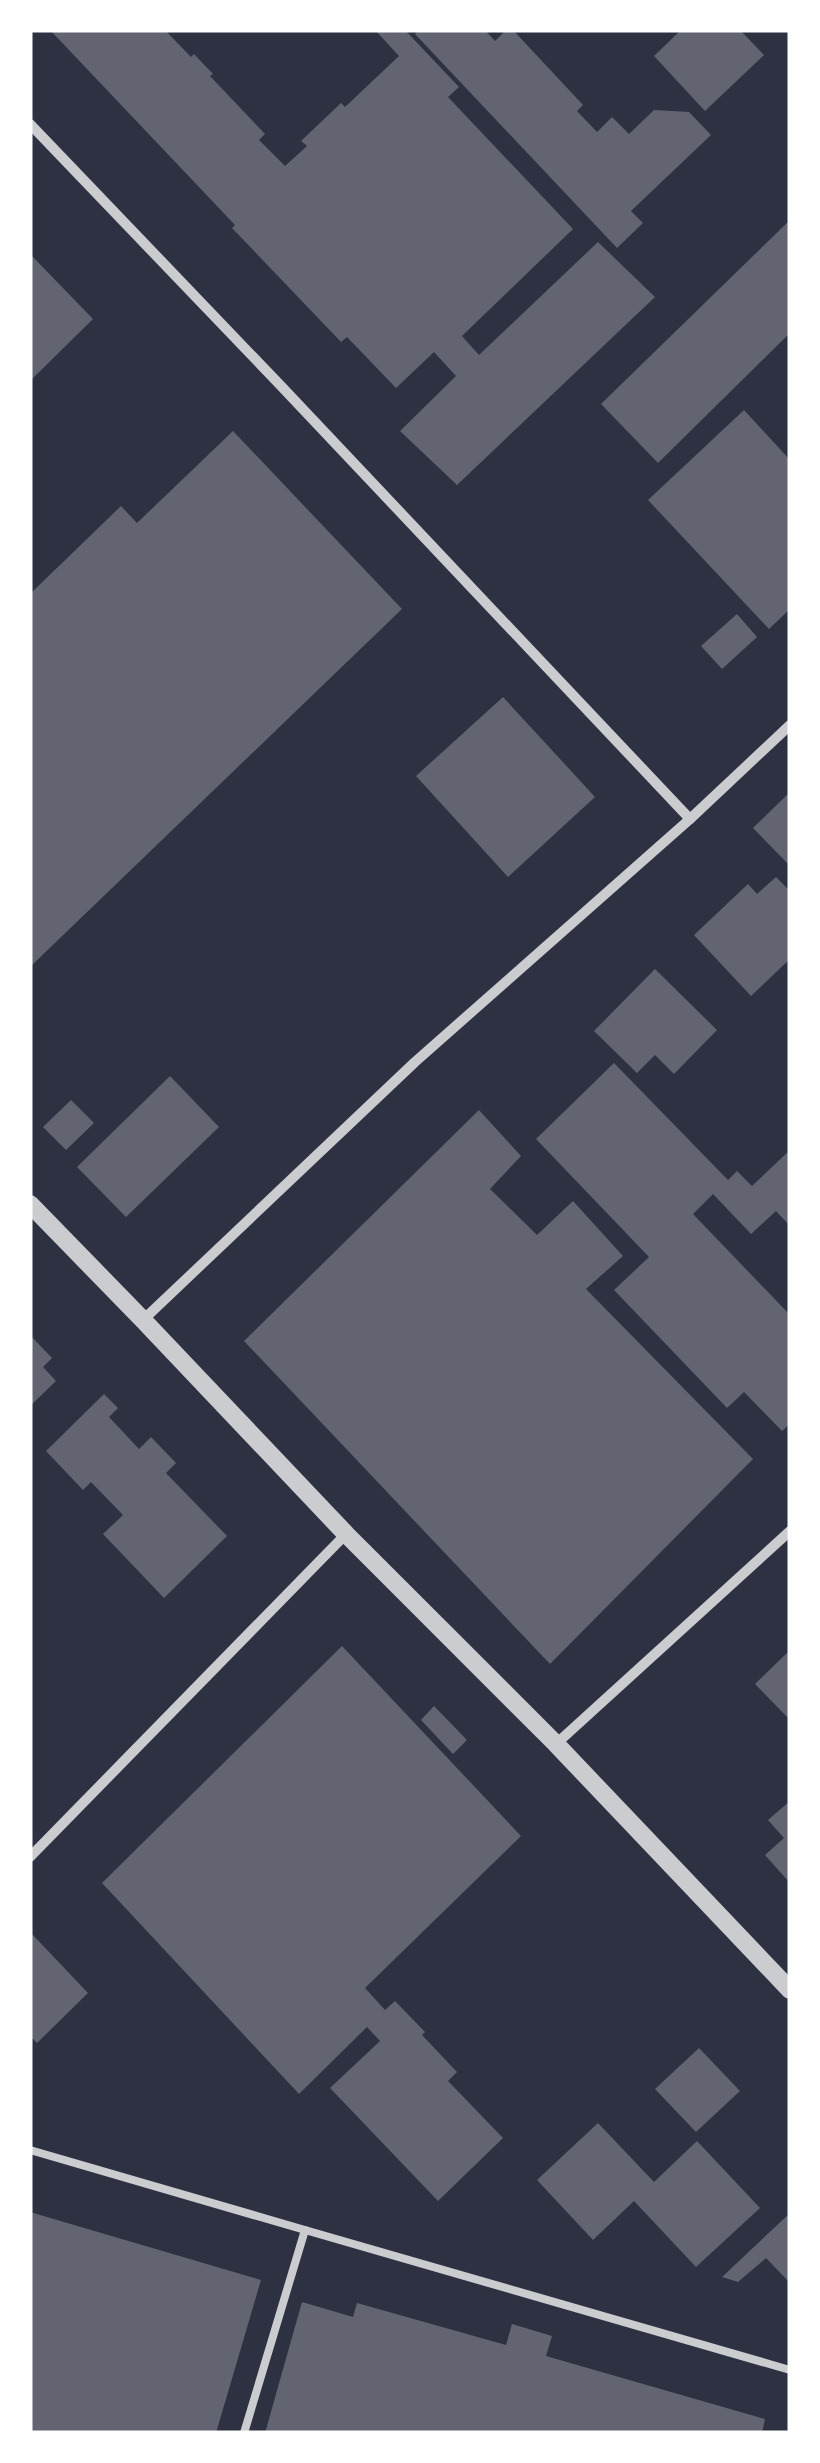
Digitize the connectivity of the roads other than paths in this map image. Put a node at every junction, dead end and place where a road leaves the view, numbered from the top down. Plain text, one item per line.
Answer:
1 (30, 124) edge
2 (790, 725) edge
3 (690, 820) junction
4 (30, 1204) edge
5 (143, 1320) junction
6 (790, 1530) edge
7 (346, 1534) junction
8 (556, 1744) junction
9 (30, 1857) edge
10 (790, 1990) edge
11 (30, 2150) edge
12 (304, 2230) junction
13 (790, 2370) edge
14 (244, 2433) edge

1 - 3 street
2 - 3 street
3 - 5 street
4 - 5 street
5 - 7 street
6 - 8 street
7 - 8 street
7 - 9 street
8 - 10 street
11 - 12 lane
12 - 13 lane
12 - 14 lane

